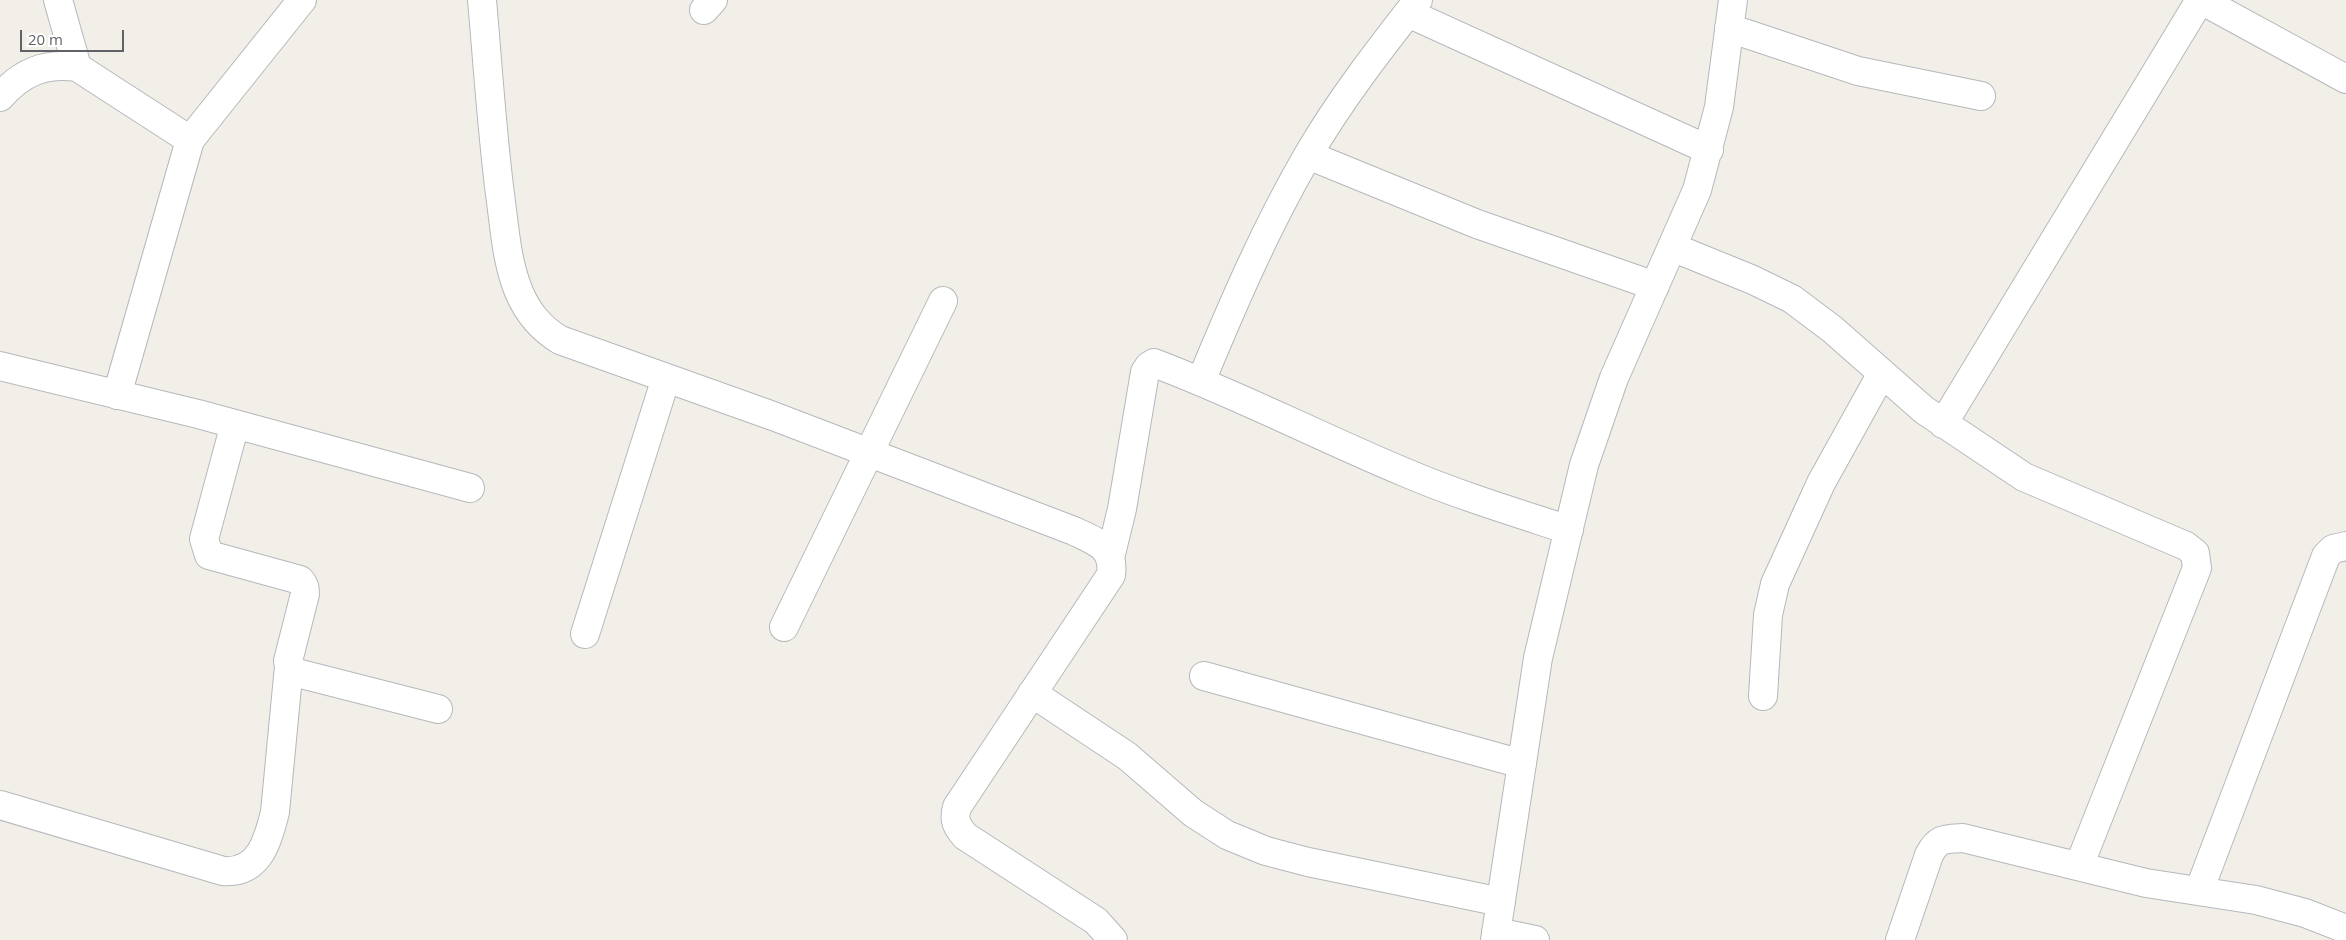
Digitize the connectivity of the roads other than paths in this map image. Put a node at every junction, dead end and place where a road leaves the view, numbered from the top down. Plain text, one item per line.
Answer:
1 (58, 0) edge
2 (302, 0) edge
3 (482, 0) edge
4 (1733, 0) edge
5 (2201, 0) edge
6 (1413, 7) edge
7 (1728, 28) junction
8 (76, 67) junction
9 (2346, 79) edge
10 (1981, 96) dead end
11 (0, 97) edge
12 (190, 140) junction
13 (1709, 150) junction
14 (1308, 155) junction
15 (1672, 247) junction
16 (1655, 286) junction
17 (943, 301) dead end
18 (0, 366) edge
19 (1882, 373) junction
20 (666, 378) junction
21 (1201, 381) junction
22 (117, 395) junction
23 (235, 424) junction
24 (1944, 424) junction
25 (868, 453) junction
26 (470, 488) dead end
27 (1569, 530) junction
28 (2346, 546) edge
29 (1110, 558) junction
30 (784, 627) dead end
31 (585, 634) dead end
32 (289, 666) junction
33 (1204, 676) dead end
34 (1032, 694) junction
35 (1763, 696) dead end
36 (438, 710) dead end
37 (1522, 764) junction
38 (0, 805) edge
39 (2079, 866) junction
40 (2199, 891) junction
41 (1501, 902) junction
42 (2346, 929) edge
43 (1496, 936) edge
44 (1113, 940) edge
45 (1535, 940) edge
46 (1900, 940) edge

1 - 8 street
2 - 12 street
3 - 20 street
4 - 7 street
5 - 9 street
5 - 24 street
6 - 13 street
6 - 14 street
7 - 10 street
7 - 13 street
8 - 11 street
8 - 12 street
12 - 22 street
13 - 15 street
14 - 16 street
14 - 21 street
15 - 16 street
15 - 19 street
16 - 27 street
17 - 25 street
18 - 22 street
19 - 24 street
19 - 35 street
20 - 25 street
20 - 31 street
21 - 27 street
21 - 29 street
22 - 23 street
23 - 26 street
23 - 32 street
24 - 39 street
25 - 29 street
25 - 30 street
27 - 37 street
28 - 40 street
29 - 34 street
32 - 36 street
32 - 38 street
33 - 37 street
34 - 41 street
34 - 44 street
37 - 41 street
39 - 40 street
39 - 46 street
40 - 42 street
41 - 43 street
43 - 45 street

